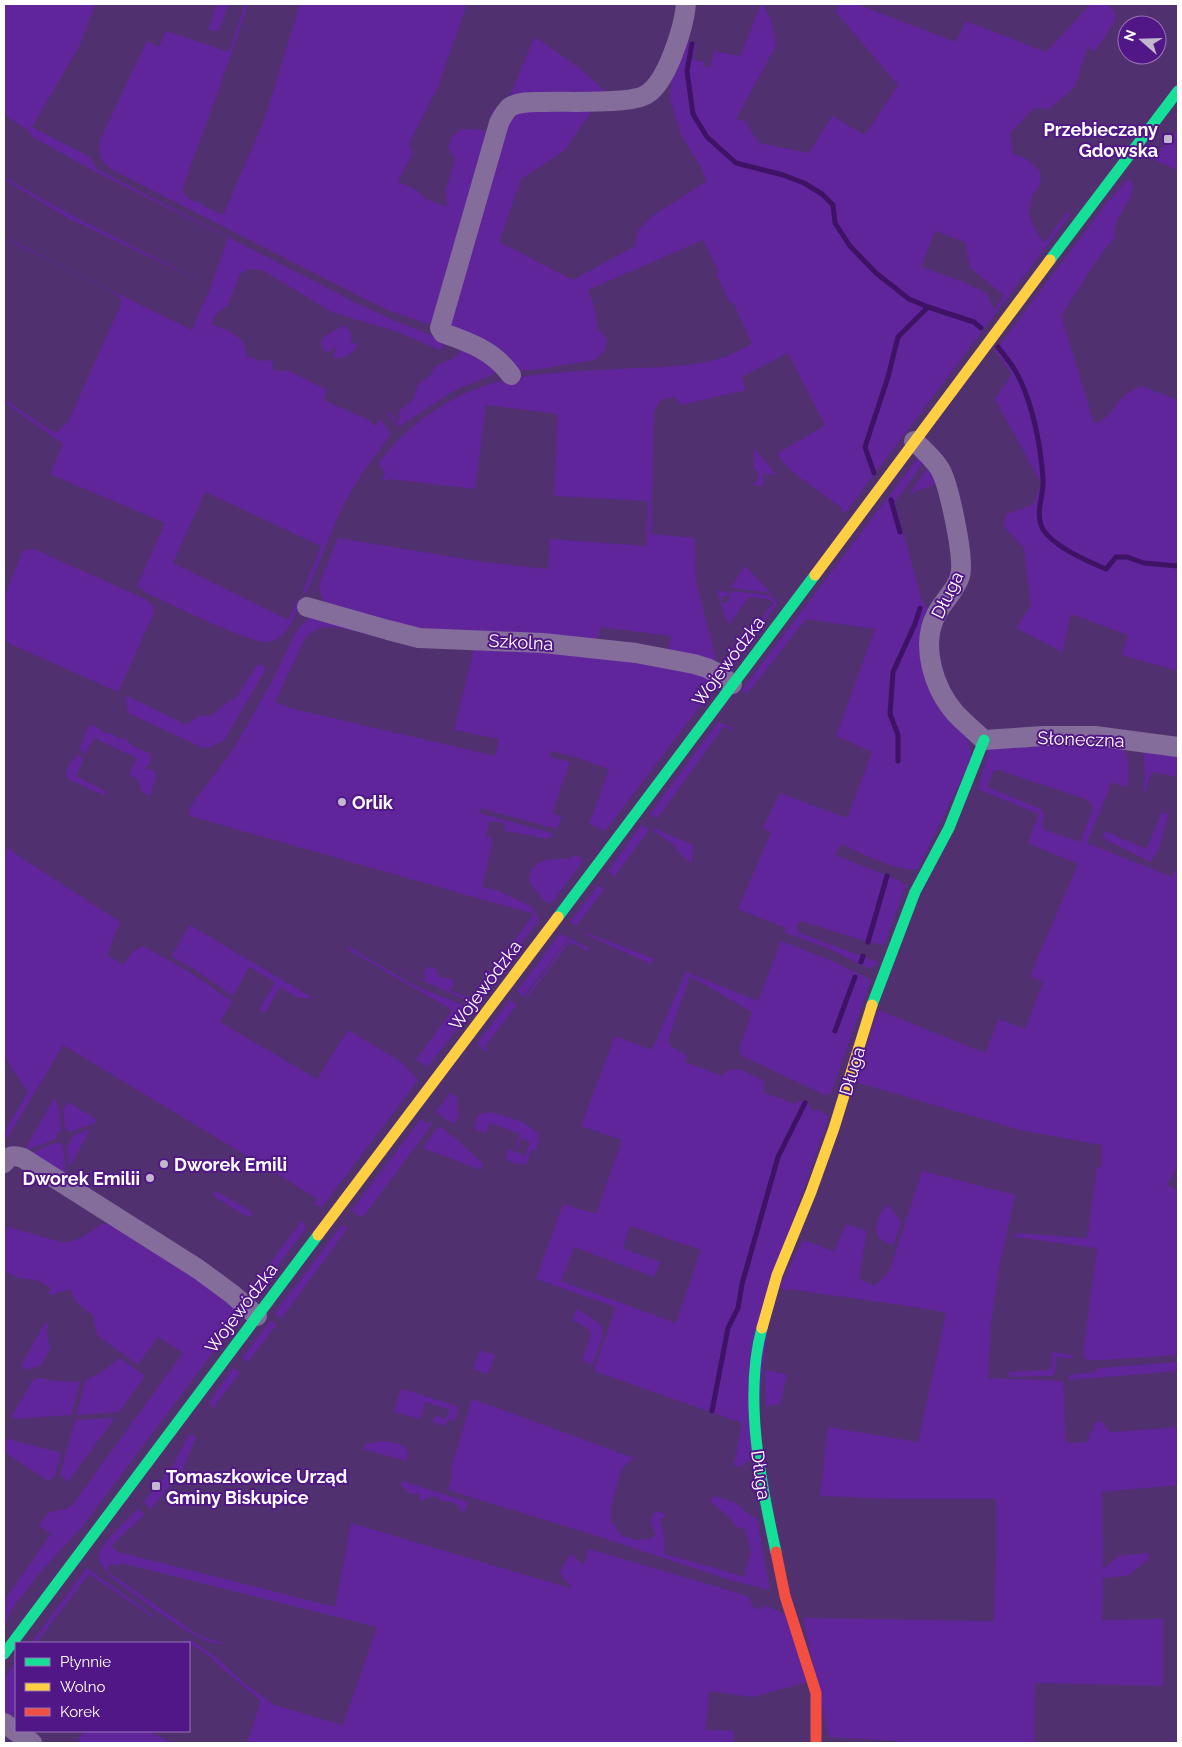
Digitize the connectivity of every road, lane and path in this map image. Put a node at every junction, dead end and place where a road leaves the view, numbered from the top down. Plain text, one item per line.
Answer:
1 (686, 4) edge
2 (1178, 91) edge
3 (511, 374) dead end
4 (914, 441) junction
5 (307, 607) dead end
6 (732, 684) junction
7 (984, 740) junction
8 (1178, 747) edge
9 (4, 1162) edge
10 (257, 1316) junction
11 (4, 1654) edge
12 (4, 1723) edge
13 (15, 1731) edge
14 (17, 1732) edge
15 (32, 1743) edge
16 (816, 1743) edge

1 - 3 street
2 - 4 main road, Wojewódzka
4 - 6 main road, Wojewódzka
4 - 7 street, Długa
5 - 6 street, Szkolna
6 - 10 main road, Wojewódzka
7 - 8 street, Słoneczna
7 - 16 main road, Długa
9 - 10 street
10 - 11 main road, Wojewódzka
12 - 13 street
14 - 15 street

